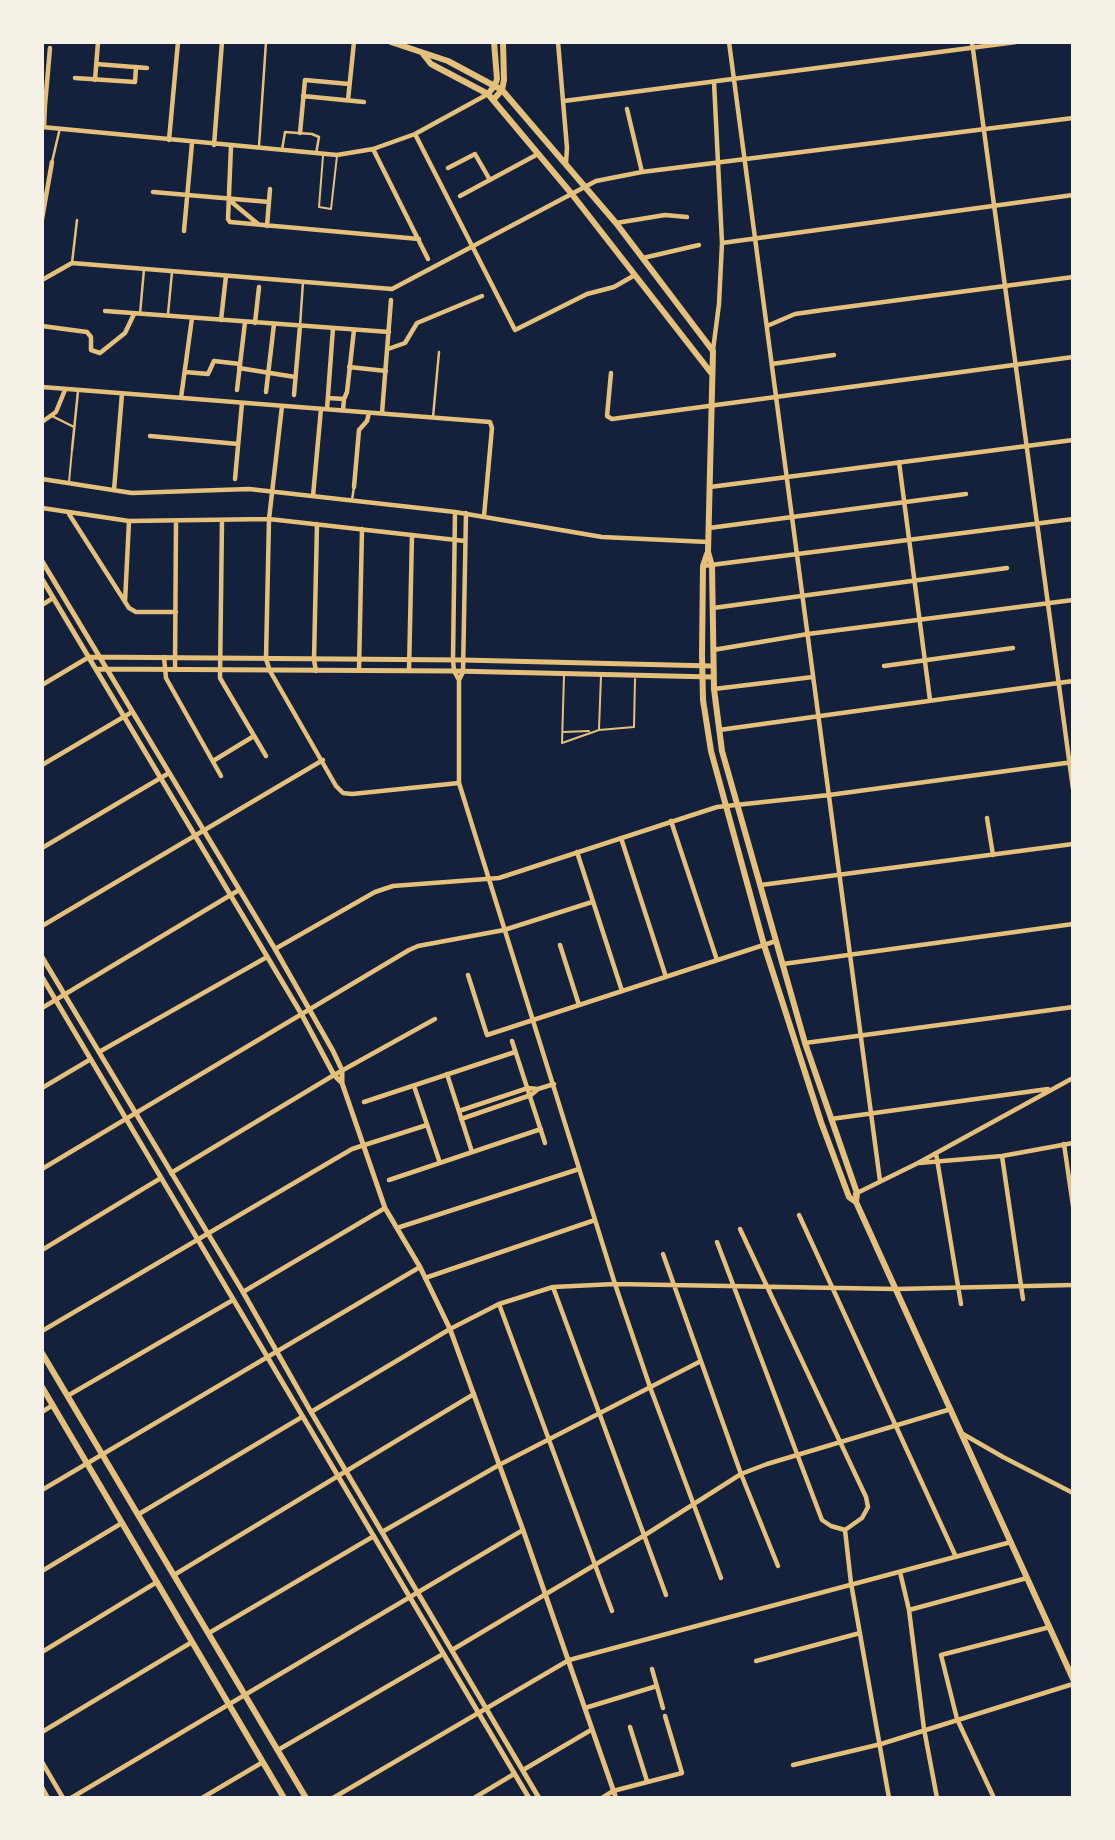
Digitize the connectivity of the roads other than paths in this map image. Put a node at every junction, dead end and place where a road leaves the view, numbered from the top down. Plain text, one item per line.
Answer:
1 (97, 42) edge
2 (178, 42) edge
3 (222, 42) edge
4 (266, 42) edge
5 (354, 42) edge
6 (391, 42) edge
7 (494, 42) edge
8 (503, 42) edge
9 (558, 42) edge
10 (729, 42) edge
11 (1016, 42) edge
12 (972, 45) edge
13 (50, 48) dead end
14 (423, 54) junction
15 (42, 60) edge
16 (49, 61) junction
17 (96, 64) junction
18 (136, 67) junction
19 (147, 68) dead end
20 (75, 78) dead end
21 (734, 79) junction
22 (95, 80) junction
23 (714, 82) junction
24 (349, 84) junction
25 (495, 85) junction
26 (502, 90) junction
27 (488, 94) junction
28 (303, 96) junction
29 (348, 100) junction
30 (480, 100) junction
31 (493, 100) junction
32 (564, 101) junction
33 (364, 102) dead end
34 (43, 103) edge
35 (627, 109) dead end
36 (1073, 118) edge
37 (43, 127) edge
38 (60, 128) junction
39 (984, 130) junction
40 (300, 133) junction
41 (415, 134) junction
42 (169, 140) junction
43 (192, 143) junction
44 (215, 145) junction
45 (231, 146) junction
46 (259, 149) junction
47 (373, 149) junction
48 (282, 151) junction
49 (538, 154) junction
50 (319, 155) junction
51 (337, 155) junction
52 (744, 159) junction
53 (52, 162) joint
54 (566, 163) junction
55 (717, 163) junction
56 (448, 168) dead end
57 (642, 172) junction
58 (490, 180) junction
59 (585, 186) junction
60 (270, 189) dead end
61 (153, 192) dead end
62 (571, 193) junction
63 (187, 195) junction
64 (1073, 195) edge
65 (460, 196) dead end
66 (228, 199) junction
67 (269, 202) junction
68 (994, 207) junction
69 (687, 217) dead end
70 (42, 219) edge
71 (77, 220) dead end
72 (616, 223) junction
73 (258, 225) junction
74 (267, 226) junction
75 (184, 231) dead end
76 (419, 239) junction
77 (755, 239) junction
78 (722, 243) junction
79 (698, 245) dead end
80 (472, 247) junction
81 (642, 258) junction
82 (428, 259) dead end
83 (72, 263) junction
84 (144, 269) junction
85 (172, 272) junction
86 (635, 275) junction
87 (226, 276) junction
88 (1073, 277) edge
89 (260, 279) junction
90 (42, 280) edge
91 (303, 282) junction
92 (1005, 286) junction
93 (259, 287) joint
94 (482, 296) dead end
95 (391, 300) dead end
96 (105, 311) dead end
97 (137, 314) junction
98 (168, 317) junction
99 (192, 318) junction
100 (221, 320) junction
101 (245, 322) junction
102 (255, 323) junction
103 (274, 324) junction
104 (42, 326) edge
105 (300, 326) junction
106 (766, 326) junction
107 (333, 328) junction
108 (354, 330) junction
109 (388, 332) junction
110 (388, 349) junction
111 (713, 351) junction
112 (439, 352) dead end
113 (834, 355) dead end
114 (1073, 357) edge
115 (772, 364) junction
116 (1015, 365) junction
117 (240, 366) junction
118 (349, 367) junction
119 (386, 371) junction
120 (184, 372) junction
121 (268, 373) junction
122 (611, 373) dead end
123 (712, 374) junction
124 (295, 377) junction
125 (42, 387) edge
126 (65, 390) junction
127 (237, 390) dead end
128 (78, 391) junction
129 (267, 392) dead end
130 (122, 394) junction
131 (294, 395) dead end
132 (776, 396) junction
133 (181, 398) junction
134 (328, 398) junction
135 (344, 399) junction
136 (243, 403) junction
137 (712, 405) junction
138 (282, 406) junction
139 (324, 409) junction
140 (343, 410) junction
141 (369, 413) junction
142 (382, 413) junction
143 (52, 416) junction
144 (433, 417) junction
145 (42, 422) edge
146 (74, 427) junction
147 (150, 436) dead end
148 (1073, 440) edge
149 (238, 444) junction
150 (1026, 446) junction
151 (72, 450) joint
152 (899, 462) junction
153 (787, 477) junction
154 (42, 479) edge
155 (235, 479) dead end
156 (68, 483) junction
157 (354, 487) joint
158 (709, 487) junction
159 (114, 490) junction
160 (272, 491) junction
161 (966, 494) dead end
162 (313, 496) junction
163 (352, 500) junction
164 (904, 502) junction
165 (42, 508) edge
166 (455, 512) junction
167 (69, 513) junction
168 (466, 513) junction
169 (484, 516) junction
170 (792, 517) junction
171 (269, 519) junction
172 (1073, 519) edge
173 (222, 520) junction
174 (129, 521) junction
175 (176, 521) junction
176 (1037, 523) junction
177 (317, 524) junction
178 (708, 528) junction
179 (362, 529) junction
180 (412, 535) junction
181 (454, 540) junction
182 (909, 540) junction
183 (465, 541) junction
184 (708, 542) junction
185 (708, 552) junction
186 (797, 554) junction
187 (42, 561) edge
188 (703, 566) junction
189 (712, 566) junction
190 (1007, 568) dead end
191 (42, 579) edge
192 (914, 581) junction
193 (802, 596) junction
194 (53, 598) junction
195 (1073, 600) edge
196 (125, 602) junction
197 (1048, 603) junction
198 (42, 605) edge
199 (713, 608) junction
200 (176, 612) junction
201 (919, 620) junction
202 (808, 634) junction
203 (1013, 648) dead end
204 (713, 650) junction
205 (89, 657) junction
206 (99, 657) junction
207 (164, 657) junction
208 (176, 657) junction
209 (219, 658) junction
210 (266, 659) junction
211 (359, 659) junction
212 (314, 660) junction
213 (410, 660) junction
214 (453, 660) junction
215 (463, 660) junction
216 (925, 660) junction
217 (530, 662) junction
218 (702, 666) junction
219 (713, 666) junction
220 (884, 666) dead end
221 (96, 669) junction
222 (107, 669) junction
223 (164, 670) junction
224 (176, 670) junction
225 (219, 670) junction
226 (359, 670) junction
227 (270, 671) junction
228 (316, 671) junction
229 (410, 671) junction
230 (454, 671) junction
231 (463, 671) junction
232 (530, 673) junction
233 (564, 674) junction
234 (601, 676) junction
235 (635, 676) junction
236 (702, 677) junction
237 (713, 677) junction
238 (813, 677) junction
239 (459, 680) junction
240 (1073, 681) edge
241 (1058, 683) junction
242 (42, 685) edge
243 (714, 689) junction
244 (930, 701) junction
245 (132, 712) junction
246 (818, 716) junction
247 (124, 717) junction
248 (599, 730) junction
249 (719, 730) junction
250 (593, 731) junction
251 (562, 732) junction
252 (254, 736) junction
253 (265, 756) dead end
254 (323, 760) junction
255 (213, 761) junction
256 (1071, 763) edge
257 (42, 765) edge
258 (169, 773) junction
259 (221, 776) dead end
260 (160, 778) junction
261 (458, 783) junction
262 (1073, 789) edge
263 (829, 795) junction
264 (727, 806) junction
265 (738, 806) junction
266 (987, 818) dead end
267 (671, 821) junction
268 (204, 832) junction
269 (196, 837) junction
270 (621, 838) junction
271 (1073, 844) edge
272 (42, 848) edge
273 (578, 852) junction
274 (993, 855) junction
275 (840, 876) junction
276 (487, 880) junction
277 (761, 884) junction
278 (239, 890) junction
279 (231, 896) junction
280 (592, 902) junction
281 (1073, 923) edge
282 (42, 926) edge
283 (504, 930) junction
284 (776, 941) junction
285 (764, 944) junction
286 (560, 945) dead end
287 (275, 949) junction
288 (850, 954) junction
289 (42, 957) edge
290 (267, 957) junction
291 (717, 960) junction
292 (782, 964) junction
293 (468, 975) dead end
294 (666, 976) junction
295 (42, 977) edge
296 (622, 991) junction
297 (64, 995) junction
298 (56, 1000) junction
299 (579, 1005) junction
300 (1073, 1007) edge
301 (42, 1008) edge
302 (311, 1009) junction
303 (302, 1015) junction
304 (435, 1019) dead end
305 (534, 1019) junction
306 (861, 1034) junction
307 (512, 1041) dead end
308 (805, 1043) junction
309 (99, 1052) junction
310 (515, 1052) junction
311 (91, 1059) junction
312 (342, 1070) junction
313 (334, 1074) junction
314 (447, 1074) junction
315 (1073, 1077) edge
316 (342, 1083) junction
317 (554, 1084) junction
318 (414, 1086) junction
319 (42, 1088) edge
320 (528, 1088) junction
321 (538, 1089) junction
322 (1052, 1089) junction
323 (531, 1095) junction
324 (364, 1102) dead end
325 (459, 1111) junction
326 (870, 1113) junction
327 (136, 1114) junction
328 (461, 1119) junction
329 (830, 1119) junction
330 (126, 1120) junction
331 (427, 1125) junction
332 (541, 1129) junction
333 (545, 1143) dead end
334 (1073, 1143) edge
335 (364, 1144) junction
336 (1064, 1144) junction
337 (472, 1152) junction
338 (936, 1153) junction
339 (1002, 1156) junction
340 (938, 1162) junction
341 (440, 1163) junction
342 (918, 1163) junction
343 (42, 1169) edge
344 (579, 1169) junction
345 (172, 1173) junction
346 (161, 1178) junction
347 (389, 1181) dead end
348 (880, 1181) junction
349 (857, 1193) junction
350 (849, 1197) junction
351 (856, 1202) junction
352 (1073, 1206) edge
353 (385, 1208) junction
354 (799, 1215) dead end
355 (595, 1220) junction
356 (397, 1228) junction
357 (740, 1229) dead end
358 (208, 1234) junction
359 (198, 1240) junction
360 (717, 1242) dead end
361 (42, 1250) edge
362 (663, 1254) dead end
363 (420, 1267) junction
364 (425, 1278) junction
365 (615, 1284) junction
366 (674, 1285) junction
367 (1073, 1285) edge
368 (734, 1286) junction
369 (767, 1286) junction
370 (1023, 1286) junction
371 (553, 1287) junction
372 (831, 1287) junction
373 (958, 1288) junction
374 (896, 1289) junction
375 (243, 1292) junction
376 (1023, 1299) dead end
377 (233, 1300) junction
378 (499, 1304) junction
379 (961, 1304) dead end
380 (450, 1329) junction
381 (42, 1331) edge
382 (278, 1352) junction
383 (42, 1353) edge
384 (268, 1358) junction
385 (701, 1361) junction
386 (42, 1387) edge
387 (650, 1387) junction
388 (474, 1394) junction
389 (69, 1395) junction
390 (53, 1405) junction
391 (951, 1409) junction
392 (42, 1412) edge
393 (311, 1412) junction
394 (601, 1413) junction
395 (302, 1416) junction
396 (895, 1425) junction
397 (962, 1433) junction
398 (550, 1439) junction
399 (840, 1443) junction
400 (104, 1454) junction
401 (796, 1456) junction
402 (87, 1464) junction
403 (499, 1465) junction
404 (346, 1471) junction
405 (741, 1474) junction
406 (337, 1476) junction
407 (42, 1490) edge
408 (1073, 1493) edge
409 (693, 1504) junction
410 (139, 1514) junction
411 (122, 1523) junction
412 (523, 1530) junction
413 (845, 1530) junction
414 (382, 1532) junction
415 (645, 1535) junction
416 (374, 1536) junction
417 (1011, 1542) junction
418 (956, 1557) junction
419 (596, 1564) junction
420 (778, 1566) dead end
421 (42, 1570) edge
422 (900, 1572) junction
423 (174, 1575) junction
424 (721, 1578) dead end
425 (1027, 1578) junction
426 (157, 1582) junction
427 (851, 1583) junction
428 (419, 1592) junction
429 (546, 1594) junction
430 (666, 1595) dead end
431 (410, 1597) junction
432 (909, 1610) junction
433 (612, 1611) dead end
434 (1049, 1627) junction
435 (209, 1633) junction
436 (860, 1633) junction
437 (192, 1642) junction
438 (453, 1650) junction
439 (42, 1652) edge
440 (443, 1654) junction
441 (569, 1660) junction
442 (756, 1661) dead end
443 (652, 1669) dead end
444 (1071, 1670) edge
445 (1073, 1681) edge
446 (657, 1686) junction
447 (245, 1695) junction
448 (229, 1704) junction
449 (486, 1708) junction
450 (585, 1708) junction
451 (663, 1709) dead end
452 (478, 1714) junction
453 (665, 1716) dead end
454 (957, 1719) junction
455 (630, 1727) dead end
456 (925, 1729) junction
457 (591, 1730) junction
458 (42, 1732) edge
459 (881, 1744) junction
460 (278, 1750) junction
461 (42, 1762) edge
462 (262, 1762) junction
463 (793, 1765) dead end
464 (523, 1770) junction
465 (514, 1774) junction
466 (647, 1781) junction
467 (42, 1787) edge
468 (613, 1791) junction
469 (48, 1798) edge
470 (63, 1798) edge
471 (71, 1798) edge
472 (202, 1798) edge
473 (284, 1798) edge
474 (306, 1798) edge
475 (333, 1798) edge
476 (474, 1798) edge
477 (528, 1798) edge
478 (540, 1798) edge
479 (602, 1798) edge
480 (616, 1798) edge
481 (889, 1798) edge
482 (937, 1798) edge
483 (995, 1798) edge

1 - 17 street
2 - 42 street
3 - 44 street
4 - 46 street
5 - 24 street
6 - 14 main road
7 - 25 main road
8 - 26 main road
9 - 32 street
10 - 21 street
11 - 12 street
12 - 21 street
12 - 39 street
13 - 16 street
14 - 25 main road
14 - 27 main road
15 - 16 street
16 - 34 street
17 - 18 street
17 - 22 street
18 - 19 street
18 - 22 street
20 - 22 street
21 - 23 street
21 - 52 street
23 - 32 street
23 - 55 street
24 - 28 street
24 - 29 street
25 - 26 main road
25 - 27 main road
26 - 31 main road
26 - 54 main road
27 - 30 street
27 - 31 main road
28 - 29 street
28 - 40 street
29 - 33 street
30 - 31 street
30 - 41 street
31 - 49 main road
32 - 54 street
34 - 37 street
35 - 57 street
36 - 39 street
37 - 38 street
38 - 42 street
38 - 53 street
39 - 52 street
39 - 68 street
40 - 48 street
40 - 50 street
41 - 47 street
41 - 80 street
42 - 43 street
43 - 44 street
43 - 63 street
44 - 45 street
45 - 46 street
45 - 66 street
46 - 48 street
47 - 51 street
47 - 76 street
48 - 50 street
49 - 58 street
49 - 62 main road
50 - 51 street
50 - 51 lane
52 - 55 street
52 - 77 street
53 - 70 street
54 - 59 main road
55 - 57 street
55 - 78 street
56 - 58 street
57 - 59 street
58 - 65 street
59 - 62 street
59 - 72 main road
60 - 67 street
61 - 63 street
62 - 80 street
62 - 86 main road
63 - 66 street
63 - 75 street
64 - 68 street
66 - 67 street
66 - 73 street
66 - 73 street
67 - 74 street
68 - 77 street
68 - 92 street
69 - 72 street
71 - 83 street
72 - 81 main road
73 - 74 street
74 - 76 street
76 - 82 street
77 - 78 street
77 - 106 street
78 - 111 street
79 - 81 street
80 - 86 street
80 - 91 street
81 - 111 main road
83 - 84 street
83 - 90 street
84 - 85 street
84 - 97 street
85 - 87 street
85 - 98 street
86 - 123 main road
87 - 89 street
87 - 100 street
88 - 92 street
89 - 91 street
89 - 93 street
91 - 105 street
92 - 106 street
92 - 116 street
93 - 102 street
94 - 110 street
95 - 109 street
96 - 97 street
97 - 98 street
97 - 104 street
98 - 99 street
99 - 100 street
99 - 120 street
100 - 101 street
101 - 102 street
101 - 117 street
102 - 103 street
103 - 105 street
103 - 121 street
105 - 107 street
105 - 124 street
106 - 115 street
107 - 108 street
107 - 134 street
108 - 109 street
108 - 118 street
109 - 110 street
110 - 119 street
111 - 123 main road
112 - 144 street
113 - 115 street
114 - 116 street
115 - 132 street
116 - 132 street
116 - 150 street
117 - 120 street
117 - 121 street
117 - 127 street
118 - 119 street
118 - 135 street
119 - 142 street
120 - 133 street
121 - 124 street
121 - 129 street
122 - 137 street
123 - 137 main road
124 - 131 street
125 - 126 street
126 - 128 street
126 - 143 street
128 - 130 street
128 - 146 street
130 - 133 street
130 - 159 street
132 - 137 street
132 - 153 street
133 - 136 street
134 - 135 street
134 - 139 street
135 - 140 street
136 - 138 street
136 - 149 street
137 - 158 main road
138 - 139 street
138 - 160 street
139 - 140 street
139 - 162 street
140 - 141 street
141 - 142 street
141 - 157 street
142 - 144 street
143 - 145 street
143 - 146 street
144 - 169 street
146 - 151 street
147 - 149 street
148 - 150 street
149 - 155 street
150 - 152 street
150 - 176 street
151 - 156 lane
152 - 153 street
152 - 164 street
153 - 158 street
153 - 170 street
154 - 156 street
156 - 159 street
157 - 163 street
158 - 178 main road
159 - 160 street
160 - 162 street
160 - 171 street
161 - 164 street
162 - 163 street
163 - 166 street
164 - 170 street
164 - 182 street
165 - 167 street
166 - 168 street
166 - 181 street
167 - 174 street
167 - 196 street
168 - 169 street
168 - 183 street
169 - 184 street
170 - 178 street
170 - 186 street
171 - 173 street
171 - 177 street
171 - 210 street
172 - 176 street
173 - 175 street
173 - 209 street
174 - 175 street
174 - 196 street
175 - 200 street
176 - 182 street
176 - 197 street
177 - 179 street
177 - 212 street
178 - 184 main road
179 - 180 street
179 - 211 street
180 - 181 street
180 - 213 street
181 - 183 street
181 - 214 street
182 - 186 street
182 - 192 street
183 - 215 street
184 - 185 main road
185 - 188 main road
185 - 189 main road
186 - 189 street
186 - 193 street
187 - 206 street
188 - 189 street
188 - 218 main road
189 - 199 main road
190 - 192 street
191 - 194 street
192 - 193 street
192 - 201 street
193 - 199 street
193 - 202 street
194 - 198 street
194 - 205 street
195 - 197 street
196 - 200 street
197 - 201 street
197 - 241 street
199 - 204 main road
200 - 208 street
201 - 202 street
201 - 216 street
202 - 204 street
202 - 238 street
203 - 216 street
204 - 219 main road
205 - 206 street
205 - 221 street
205 - 242 street
206 - 207 street
206 - 222 street
207 - 208 street
207 - 223 street
208 - 209 street
208 - 224 street
209 - 210 street
209 - 225 street
210 - 212 street
210 - 227 street
211 - 212 street
211 - 213 street
211 - 226 street
212 - 228 street
213 - 214 street
213 - 229 street
214 - 215 street
214 - 230 street
215 - 217 street
215 - 231 street
216 - 220 street
216 - 244 street
217 - 218 street
217 - 232 street
218 - 219 street
218 - 236 main road
219 - 237 main road
221 - 222 street
221 - 247 street
222 - 223 street
222 - 245 street
223 - 224 street
223 - 255 street
224 - 225 street
225 - 227 street
225 - 252 street
226 - 228 street
226 - 229 street
227 - 228 street
227 - 254 street
229 - 230 street
230 - 231 street
230 - 239 street
231 - 232 street
231 - 239 street
232 - 233 street
233 - 234 street
233 - 251 lane
234 - 235 street
234 - 248 lane
235 - 236 street
235 - 248 lane
236 - 237 street
236 - 264 main road
237 - 243 main road
238 - 243 street
238 - 246 street
239 - 261 street
240 - 241 street
241 - 244 street
241 - 256 street
243 - 249 main road
244 - 246 street
245 - 247 street
245 - 258 street
246 - 249 street
246 - 263 street
247 - 257 street
247 - 260 street
248 - 250 lane
249 - 265 main road
250 - 251 lane
250 - 251 lane
252 - 253 street
252 - 255 street
254 - 261 street
254 - 268 street
255 - 259 street
256 - 262 street
256 - 263 street
258 - 260 street
258 - 268 street
260 - 269 street
260 - 272 street
261 - 276 street
263 - 265 street
263 - 275 street
264 - 265 street
264 - 267 street
264 - 285 main road
265 - 277 main road
266 - 274 street
267 - 270 street
267 - 291 street
268 - 269 street
268 - 278 street
269 - 279 street
269 - 282 street
270 - 273 street
270 - 294 street
271 - 274 street
273 - 276 street
273 - 280 street
274 - 275 street
275 - 277 street
275 - 288 street
276 - 283 street
276 - 287 street
277 - 284 main road
278 - 279 street
278 - 287 street
279 - 290 street
279 - 297 street
280 - 283 street
280 - 296 street
281 - 288 street
283 - 302 street
283 - 305 street
284 - 285 street
284 - 292 main road
285 - 291 street
285 - 350 main road
286 - 299 street
287 - 302 street
288 - 292 street
288 - 306 street
289 - 297 street
290 - 303 street
290 - 309 street
291 - 294 street
292 - 308 main road
293 - 305 street
294 - 296 street
295 - 298 street
296 - 299 street
297 - 298 street
297 - 309 street
298 - 301 street
298 - 311 street
299 - 305 street
300 - 306 street
302 - 303 street
302 - 312 street
303 - 313 street
303 - 327 street
304 - 312 street
305 - 317 street
306 - 308 street
306 - 326 street
307 - 310 street
308 - 329 main road
309 - 327 street
310 - 314 street
310 - 320 street
311 - 319 street
311 - 330 street
312 - 313 street
312 - 316 street
313 - 316 street
313 - 345 street
314 - 318 street
314 - 325 street
315 - 322 street
316 - 335 street
317 - 321 street
317 - 344 street
318 - 324 street
318 - 331 street
320 - 321 street
320 - 323 street
320 - 325 street
321 - 323 street
322 - 326 street
322 - 338 street
323 - 328 street
323 - 332 street
325 - 328 street
326 - 329 street
326 - 348 street
327 - 330 street
327 - 345 street
328 - 337 street
329 - 349 main road
330 - 343 street
330 - 346 street
331 - 335 street
331 - 341 street
332 - 333 street
332 - 337 street
334 - 336 street
335 - 353 street
335 - 358 street
336 - 339 street
336 - 352 street
337 - 341 street
338 - 340 street
338 - 342 street
339 - 340 street
339 - 370 street
340 - 342 street
340 - 373 street
341 - 347 street
342 - 348 street
344 - 355 street
344 - 356 street
345 - 358 street
346 - 359 street
346 - 361 street
348 - 349 street
349 - 350 street
349 - 351 main road
350 - 351 main road
351 - 374 main road
353 - 356 street
353 - 375 street
354 - 372 street
355 - 364 street
355 - 365 street
356 - 363 street
357 - 369 street
358 - 359 street
358 - 375 street
359 - 377 street
359 - 381 street
360 - 368 street
362 - 366 street
363 - 364 street
363 - 382 street
364 - 380 street
365 - 366 street
365 - 371 street
365 - 387 street
366 - 368 street
366 - 385 street
367 - 370 street
368 - 369 street
368 - 401 street
369 - 372 street
369 - 399 street
370 - 373 street
370 - 376 street
371 - 378 street
371 - 394 street
372 - 374 street
372 - 396 street
373 - 374 street
373 - 379 street
374 - 391 main road
375 - 382 street
377 - 384 street
377 - 389 street
378 - 380 street
378 - 398 street
380 - 388 street
380 - 393 street
382 - 384 street
382 - 393 street
383 - 389 main road
384 - 395 street
384 - 400 street
385 - 387 street
385 - 405 street
386 - 390 main road
387 - 394 street
387 - 409 street
388 - 403 street
388 - 404 street
389 - 400 main road
390 - 392 street
390 - 402 main road
391 - 396 street
391 - 397 main road
393 - 404 street
394 - 398 street
394 - 415 street
395 - 406 street
395 - 410 street
396 - 399 street
396 - 418 street
397 - 408 street
397 - 417 main road
398 - 403 street
398 - 419 street
399 - 401 street
399 - 413 street
400 - 402 street
400 - 410 main road
401 - 405 street
401 - 413 street
402 - 407 street
402 - 411 main road
403 - 412 street
403 - 414 street
404 - 406 street
404 - 414 street
405 - 409 street
405 - 420 street
406 - 416 street
406 - 423 street
409 - 415 street
409 - 424 street
410 - 423 main road
411 - 421 street
411 - 426 main road
412 - 428 street
412 - 429 street
413 - 427 street
414 - 428 street
415 - 419 street
415 - 430 street
416 - 431 street
416 - 435 street
417 - 418 street
417 - 425 main road
418 - 422 street
419 - 429 street
419 - 433 street
422 - 427 street
422 - 432 street
423 - 435 main road
425 - 432 street
425 - 434 main road
426 - 437 main road
426 - 439 street
427 - 436 street
427 - 441 street
428 - 431 street
428 - 438 street
429 - 438 street
429 - 441 street
431 - 440 street
431 - 447 street
432 - 456 street
434 - 444 main road
434 - 454 street
435 - 447 main road
436 - 442 street
436 - 459 street
437 - 448 main road
437 - 458 street
438 - 449 street
440 - 452 street
440 - 460 street
441 - 449 street
441 - 450 street
443 - 446 street
444 - 445 main road
445 - 454 street
446 - 450 street
446 - 451 street
447 - 448 street
447 - 460 main road
448 - 462 main road
448 - 471 street
449 - 452 street
449 - 464 street
450 - 457 street
452 - 465 street
452 - 475 street
453 - 466 street
454 - 456 street
454 - 483 street
455 - 466 street
456 - 459 street
456 - 482 street
457 - 464 street
457 - 468 street
459 - 463 street
459 - 481 street
460 - 474 main road
461 - 470 street
462 - 472 street
462 - 473 main road
464 - 478 street
465 - 476 street
465 - 477 street
466 - 468 street
467 - 469 street
468 - 479 street
468 - 480 street

